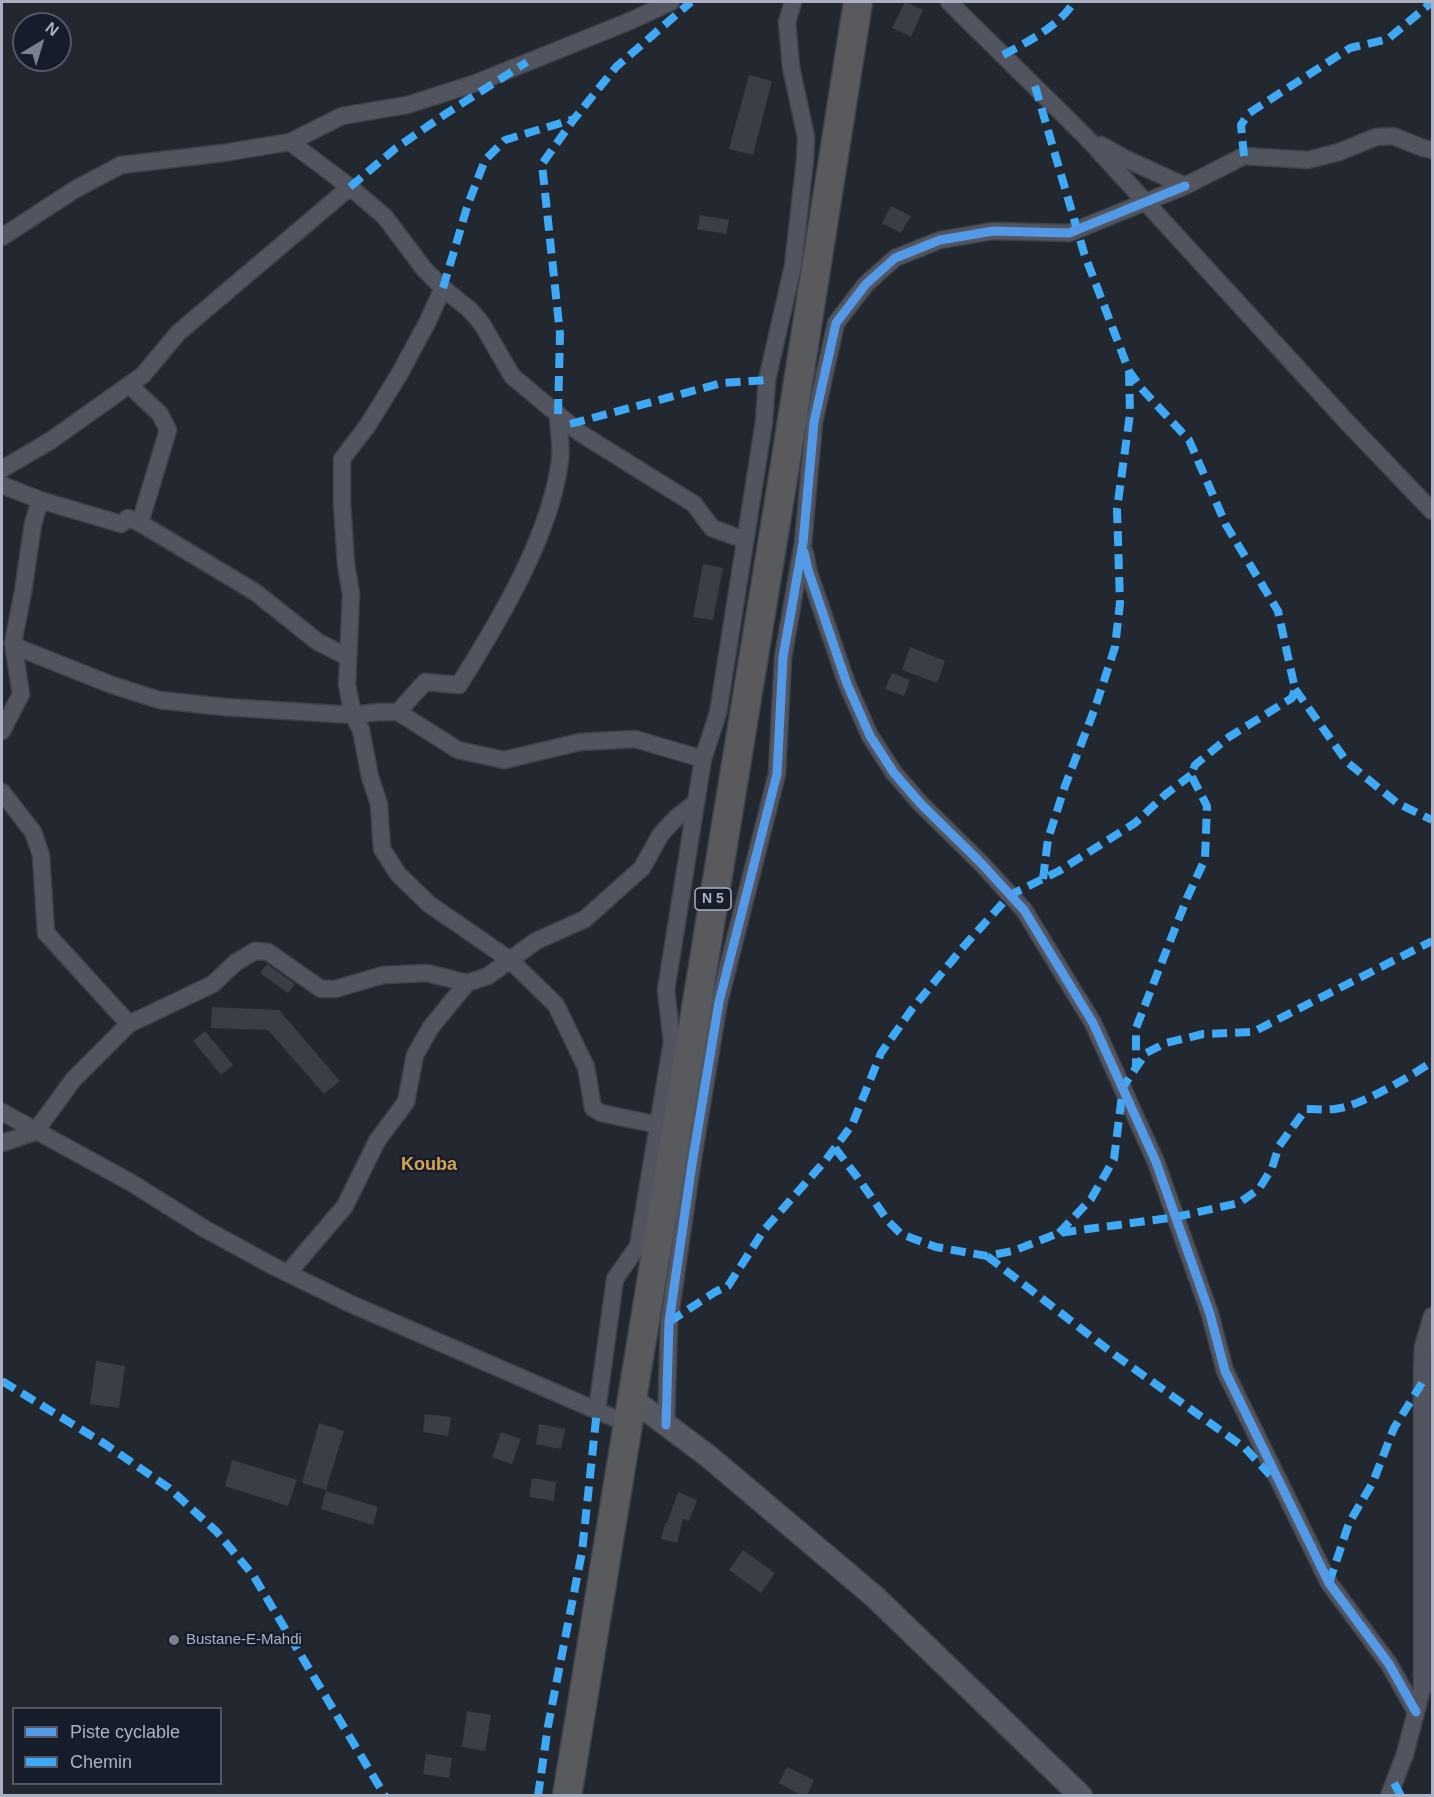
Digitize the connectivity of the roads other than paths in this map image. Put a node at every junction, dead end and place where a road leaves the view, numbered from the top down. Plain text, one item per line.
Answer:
1 (671, 2) edge
2 (793, 2) edge
3 (858, 2) edge
4 (949, 2) edge
5 (1087, 138) junction
6 (290, 142) junction
7 (1432, 150) edge
8 (1185, 186) junction
9 (350, 187) junction
10 (1146, 202) junction
11 (2, 237) edge
12 (442, 288) junction
13 (129, 386) junction
14 (558, 414) junction
15 (2, 469) edge
16 (2, 485) edge
17 (40, 500) junction
18 (1432, 512) edge
19 (140, 523) junction
20 (746, 540) junction
21 (803, 543) junction
22 (14, 646) junction
23 (348, 657) junction
24 (398, 712) junction
25 (353, 715) junction
26 (2, 731) edge
27 (703, 759) junction
28 (2, 792) edge
29 (695, 803) junction
30 (510, 960) junction
31 (466, 983) junction
32 (129, 1024) junction
33 (2, 1112) edge
34 (667, 1127) junction
35 (35, 1132) junction
36 (2, 1143) edge
37 (288, 1273) junction
38 (1432, 1316) edge
39 (597, 1410) junction
40 (630, 1412) junction
41 (666, 1425) junction
42 (1416, 1712) junction
43 (567, 1796) edge
44 (1081, 1796) edge
45 (1389, 1796) edge

1 - 6 street
2 - 20 street
3 - 34 highway, N 5
4 - 5 street
5 - 8 street
5 - 10 street
6 - 9 street
6 - 11 street
7 - 8 street
8 - 10 street
9 - 12 street
9 - 13 street
10 - 18 street
10 - 21 street
12 - 14 street
12 - 23 street
13 - 15 street
13 - 19 street
14 - 20 street
14 - 24 street
16 - 17 street
17 - 19 street
17 - 22 street
19 - 23 street
20 - 27 street
21 - 41 street
21 - 42 street
22 - 25 street
22 - 26 street
23 - 25 street
24 - 25 street
24 - 27 street
25 - 30 street
27 - 29 street
28 - 32 street
29 - 30 street
29 - 34 street
30 - 31 street
30 - 34 street
31 - 32 street
31 - 37 street
32 - 35 street
33 - 35 street
34 - 39 street
34 - 40 highway, N 5
35 - 36 street
35 - 37 street
37 - 39 street
38 - 42 street
39 - 40 street
40 - 41 street
40 - 43 highway, N 5
41 - 44 street
42 - 45 street

